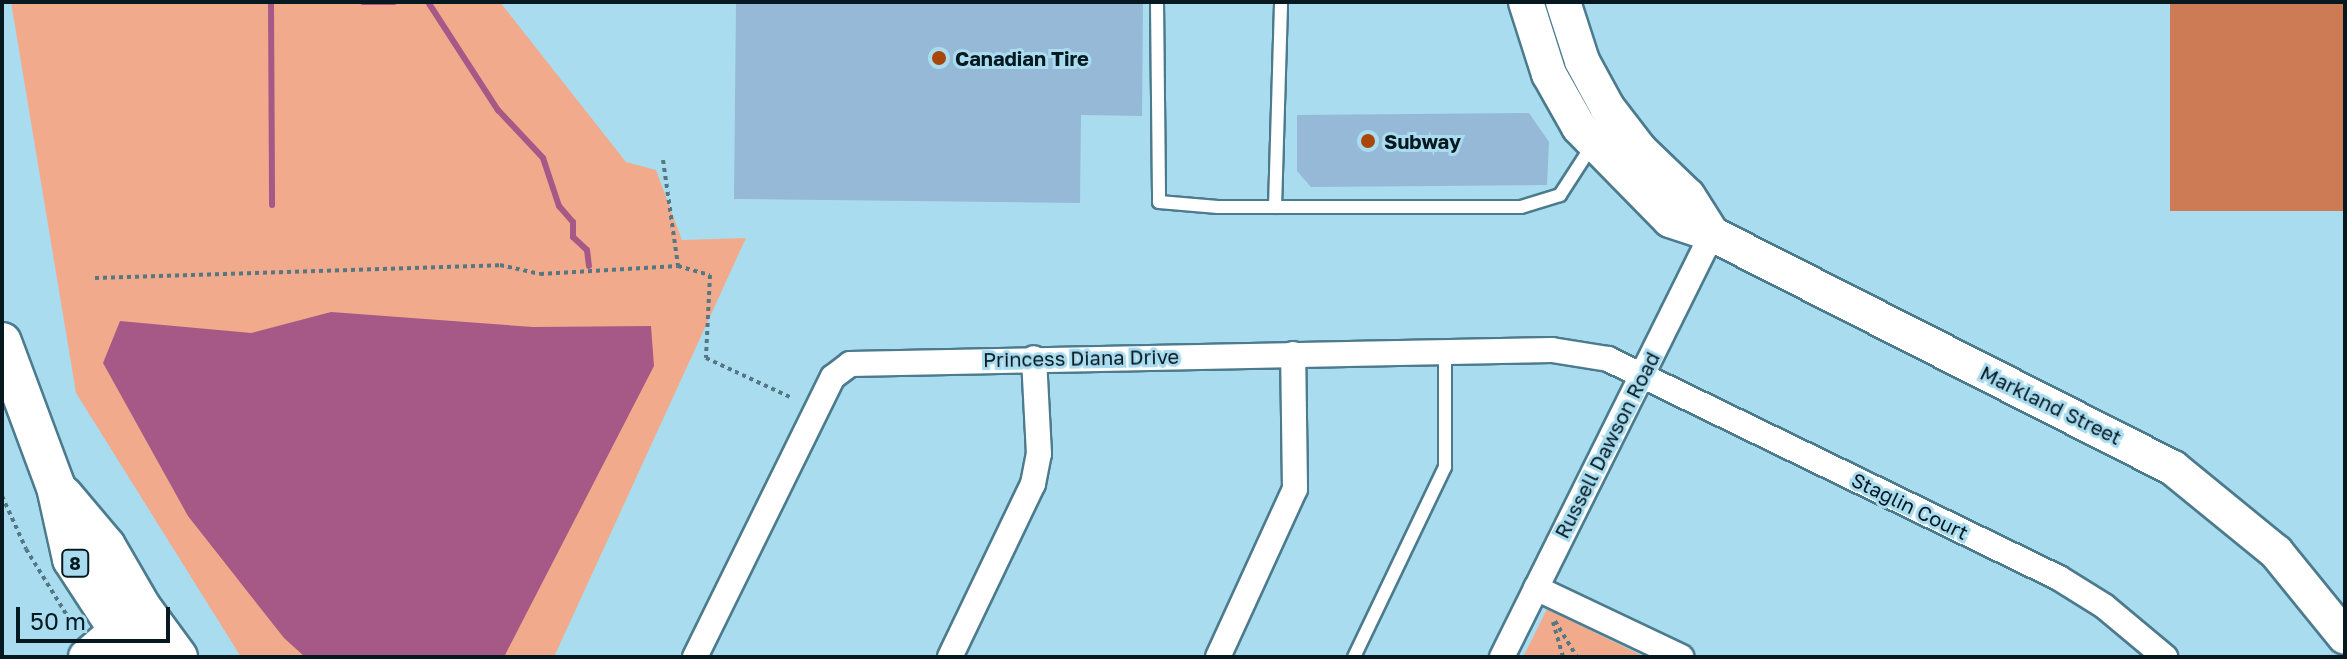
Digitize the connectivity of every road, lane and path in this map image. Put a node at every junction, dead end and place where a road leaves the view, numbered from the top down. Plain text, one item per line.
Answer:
1 (1157, 2) edge
2 (1281, 2) edge
3 (1526, 2) edge
4 (1563, 2) edge
5 (1593, 144) junction
6 (663, 160) dead end
7 (1275, 207) junction
8 (1712, 234) junction
9 (678, 266) junction
10 (95, 278) dead end
11 (2, 342) edge
12 (1445, 352) junction
13 (1293, 354) junction
14 (1034, 358) junction
15 (1642, 374) junction
16 (792, 398) dead end
17 (2, 496) edge
18 (1536, 588) junction
19 (2345, 637) edge
20 (141, 642) edge
21 (83, 647) edge
22 (695, 657) edge
23 (950, 657) edge
24 (1218, 657) edge
25 (1354, 657) edge
26 (1502, 657) edge
27 (1563, 657) edge
28 (1577, 657) edge
29 (1681, 657) edge
30 (2165, 657) edge

1 - 7 lane
2 - 7 lane
3 - 5 street, Markland Street
4 - 8 street
5 - 7 lane
5 - 8 street, Markland Street
6 - 9 path
8 - 15 street, Russell Dawson Road
8 - 19 street, Markland Street
9 - 10 path
9 - 16 path
11 - 20 main road, 8
12 - 13 street, Princess Diana Drive
12 - 15 street, Princess Diana Drive
12 - 25 lane
13 - 14 street, Princess Diana Drive
13 - 24 street
14 - 22 street, Princess Diana Drive
14 - 23 street
15 - 18 street, Russell Dawson Road
15 - 30 street, Staglin Court
17 - 21 path
18 - 26 street, Russell Dawson Road
18 - 29 street
20 - 21 street
27 - 28 path

